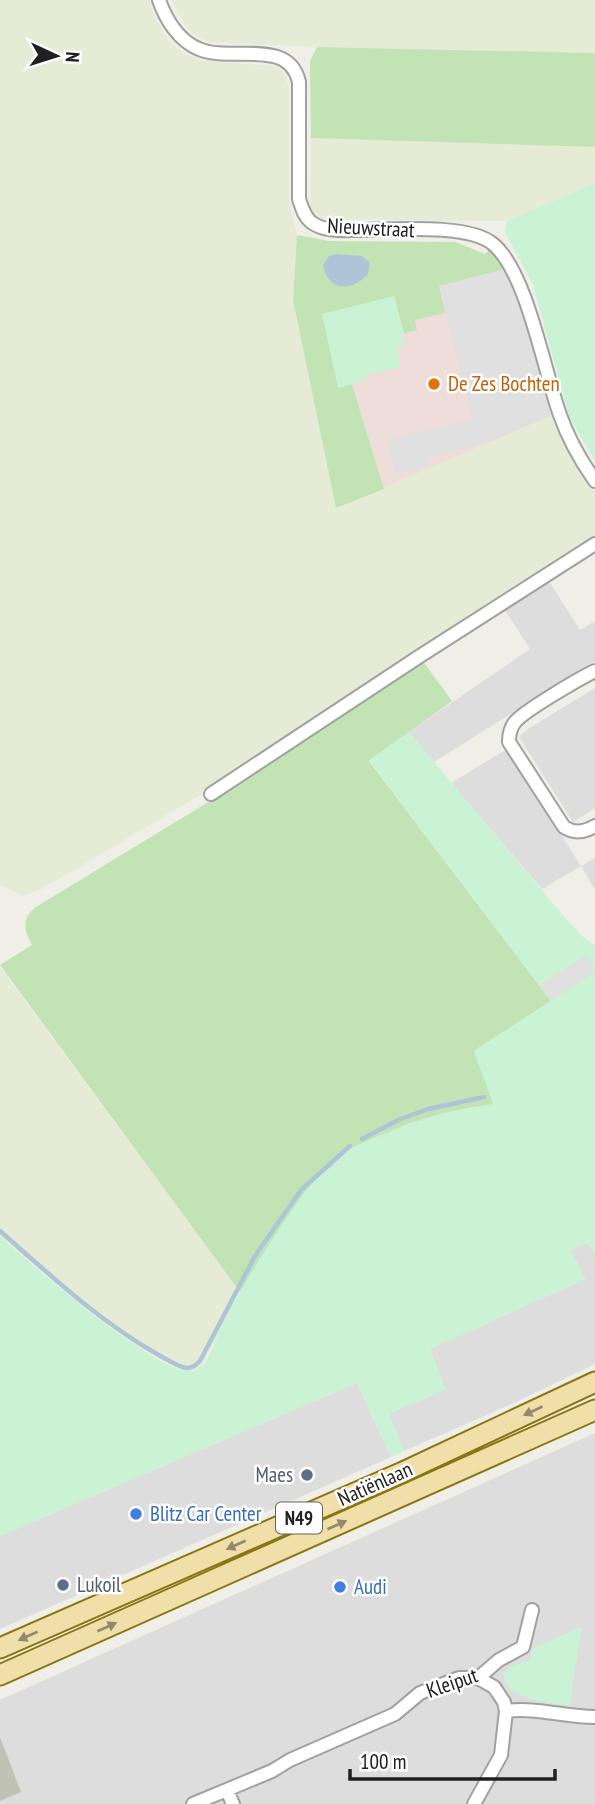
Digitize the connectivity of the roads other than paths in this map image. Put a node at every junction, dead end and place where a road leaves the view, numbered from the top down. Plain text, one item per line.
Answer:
1 (159, 0) edge
2 (595, 481) edge
3 (595, 544) edge
4 (595, 671) edge
5 (211, 794) dead end
6 (595, 826) edge
7 (595, 1382) edge
8 (595, 1410) edge
9 (532, 1610) dead end
10 (0, 1648) edge
11 (0, 1675) edge
12 (478, 1678) junction
13 (506, 1711) junction
14 (595, 1717) edge
15 (227, 1790) junction
16 (193, 1804) edge
17 (233, 1804) edge
18 (474, 1804) edge

1 - 2 street, Nieuwstraat
3 - 5 street
4 - 6 street
7 -> 10 main road, Natiënlaan / N49
11 -> 8 main road, Natiënlaan / N49
9 - 12 street, Kleiput
12 - 13 street
12 - 15 street, Kleiput
13 - 14 street
13 - 18 street
15 - 16 street, Kleiput
15 - 17 street

